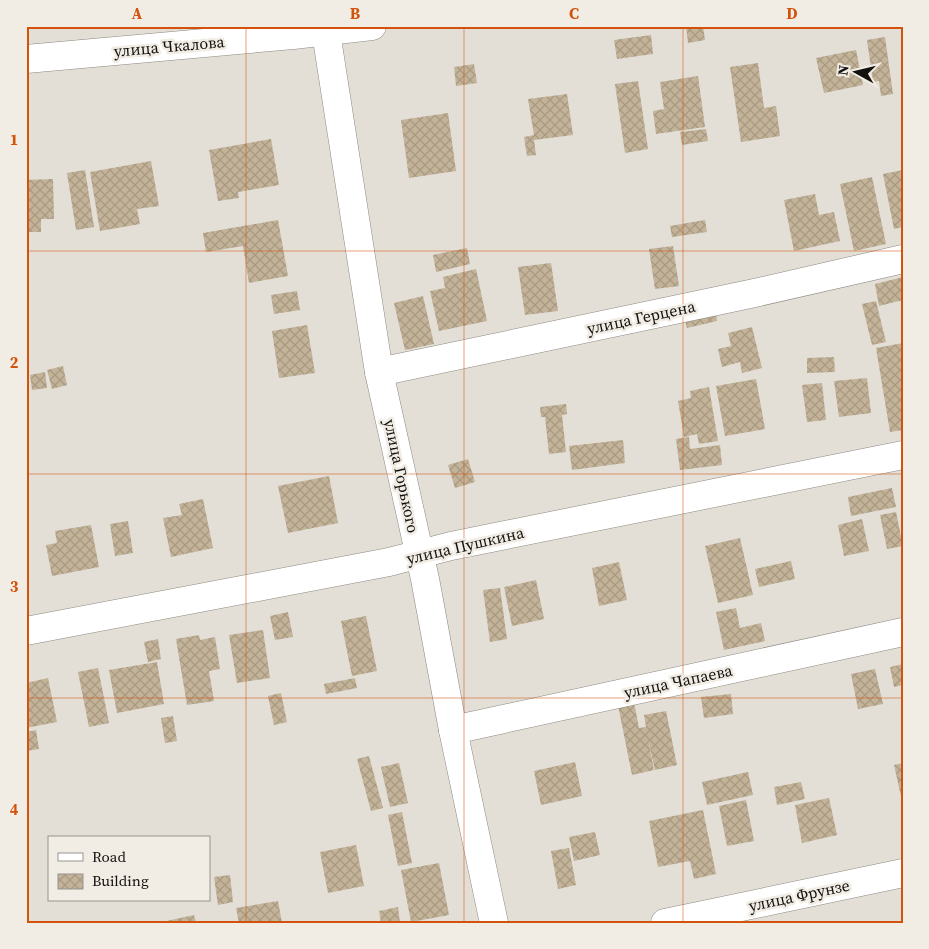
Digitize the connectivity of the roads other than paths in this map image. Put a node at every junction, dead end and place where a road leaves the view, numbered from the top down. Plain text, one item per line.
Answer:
1 (372, 26) edge
2 (325, 28) edge
3 (26, 58) edge
4 (903, 259) edge
5 (379, 372) junction
6 (903, 455) edge
7 (419, 555) junction
8 (26, 631) edge
9 (903, 632) edge
10 (453, 730) junction
11 (903, 873) edge
12 (494, 923) edge
13 (665, 923) edge

1 - 2 street, улица Чкалова
2 - 3 street, улица Чкалова
2 - 5 street, улица Горького
4 - 5 street, улица Герцена
5 - 7 street, улица Горького
6 - 7 street, улица Пушкина
7 - 8 street, улица Пушкина
7 - 10 street, улица Горького
9 - 10 street, улица Чапаева
10 - 12 street, улица Горького
11 - 13 street, улица Фрунзе

